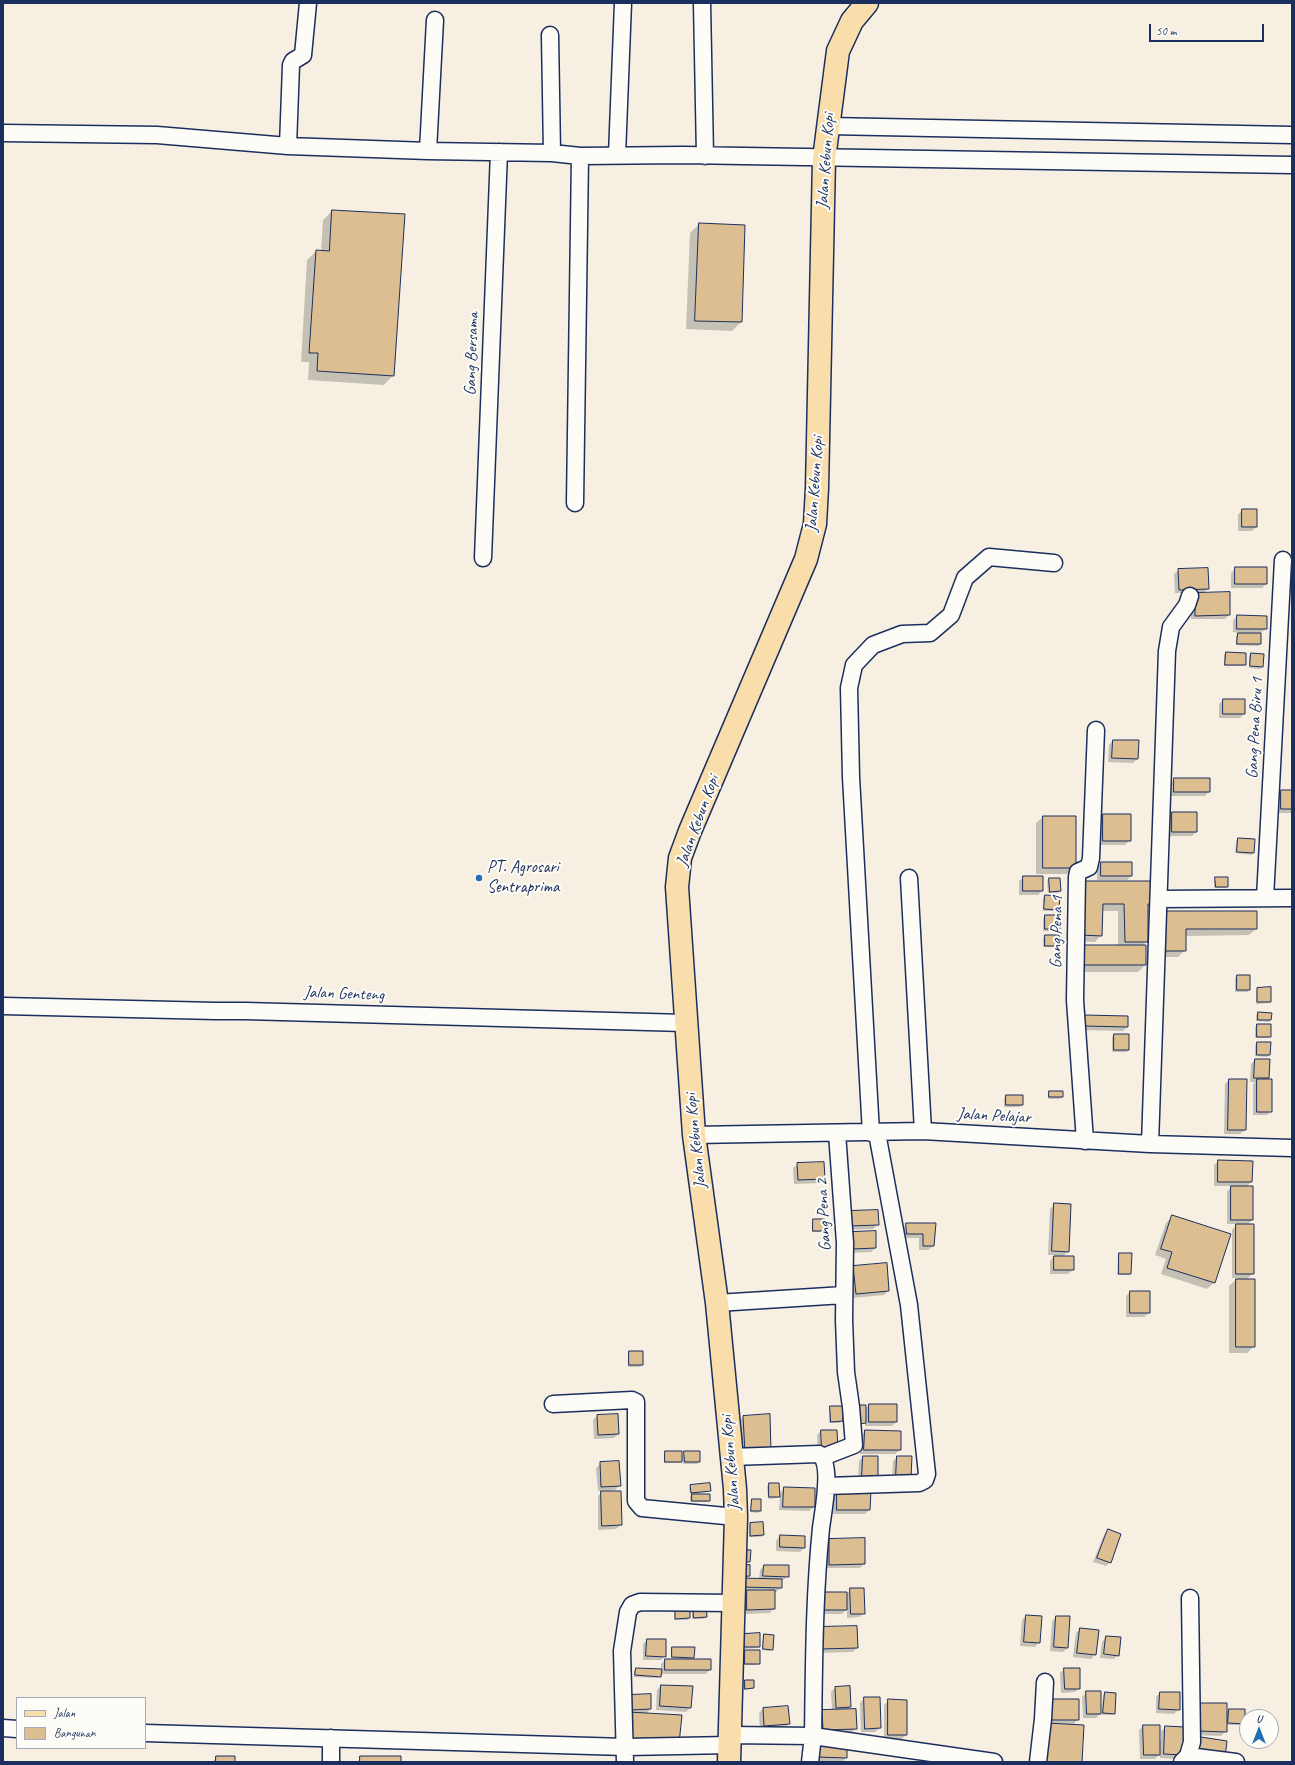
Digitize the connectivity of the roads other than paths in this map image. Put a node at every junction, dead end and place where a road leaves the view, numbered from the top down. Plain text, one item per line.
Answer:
1 (308, 3) edge
2 (623, 3) edge
3 (702, 3) edge
4 (868, 3) edge
5 (435, 20) dead end
6 (550, 35) dead end
7 (828, 126) junction
8 (3, 133) edge
9 (1292, 135) edge
10 (288, 146) junction
11 (428, 151) junction
12 (499, 152) junction
13 (552, 153) junction
14 (617, 155) junction
15 (580, 156) junction
16 (705, 156) junction
17 (824, 158) junction
18 (1292, 164) edge
19 (575, 503) dead end
20 (483, 558) dead end
21 (1283, 560) dead end
22 (1054, 563) dead end
23 (1190, 596) dead end
24 (1096, 730) dead end
25 (909, 878) dead end
26 (1265, 898) junction
27 (1292, 898) edge
28 (1159, 899) junction
29 (3, 1006) edge
30 (685, 1023) junction
31 (923, 1131) junction
32 (874, 1132) junction
33 (837, 1133) junction
34 (694, 1135) junction
35 (1085, 1141) junction
36 (1150, 1144) junction
37 (1292, 1148) edge
38 (844, 1295) junction
39 (717, 1303) junction
40 (553, 1404) dead end
41 (731, 1457) junction
42 (823, 1457) junction
43 (826, 1486) junction
44 (736, 1516) junction
45 (1190, 1598) dead end
46 (733, 1602) junction
47 (1045, 1682) dead end
48 (3, 1728) edge
49 (16, 1729) edge
50 (146, 1732) edge
51 (812, 1736) junction
52 (332, 1738) junction
53 (730, 1747) edge
54 (626, 1754) edge
55 (1185, 1759) edge
56 (330, 1762) edge
57 (810, 1762) edge
58 (994, 1762) edge
59 (1038, 1762) edge
60 (1236, 1762) edge

1 - 10 street
2 - 14 street
3 - 16 street
4 - 7 main road, Jalan Kebun Kopi
5 - 11 street
6 - 13 street
7 - 9 street
7 - 17 main road, Jalan Kebun Kopi
8 - 10 street
10 - 11 street
11 - 12 street
12 - 13 street
12 - 20 street, Gang Bersama
13 - 15 street
14 - 15 street
14 - 16 street
15 - 19 street
16 - 17 street
17 - 18 street
17 - 30 main road, Jalan Kebun Kopi
21 - 26 street, Gang Pena Biru 1
22 - 32 street
23 - 28 street
24 - 35 street, Gang Pena 1
25 - 31 street
26 - 27 street
26 - 28 street
28 - 36 street
29 - 30 street, Jalan Genteng
30 - 34 main road, Jalan Kebun Kopi
31 - 32 street, Jalan Pelajar
31 - 35 street, Jalan Pelajar
32 - 33 street, Jalan Pelajar
32 - 43 street
33 - 34 street, Jalan Pelajar
33 - 38 street, Gang Pena 2
34 - 39 main road, Jalan Kebun Kopi
35 - 36 street, Jalan Pelajar
36 - 37 street, Jalan Pelajar
38 - 39 street
38 - 42 street, Gang Pena 2
39 - 41 main road, Jalan Kebun Kopi
40 - 44 street
41 - 42 street
41 - 44 main road, Jalan Kebun Kopi
42 - 43 street
43 - 51 street
44 - 46 main road, Jalan Kebun Kopi
45 - 55 street
46 - 53 main road, Jalan Kebun Kopi
46 - 54 street
47 - 59 street
48 - 49 street
50 - 52 street
51 - 53 street
51 - 57 street
51 - 58 street
52 - 54 street
52 - 56 street
53 - 54 street
55 - 60 street

